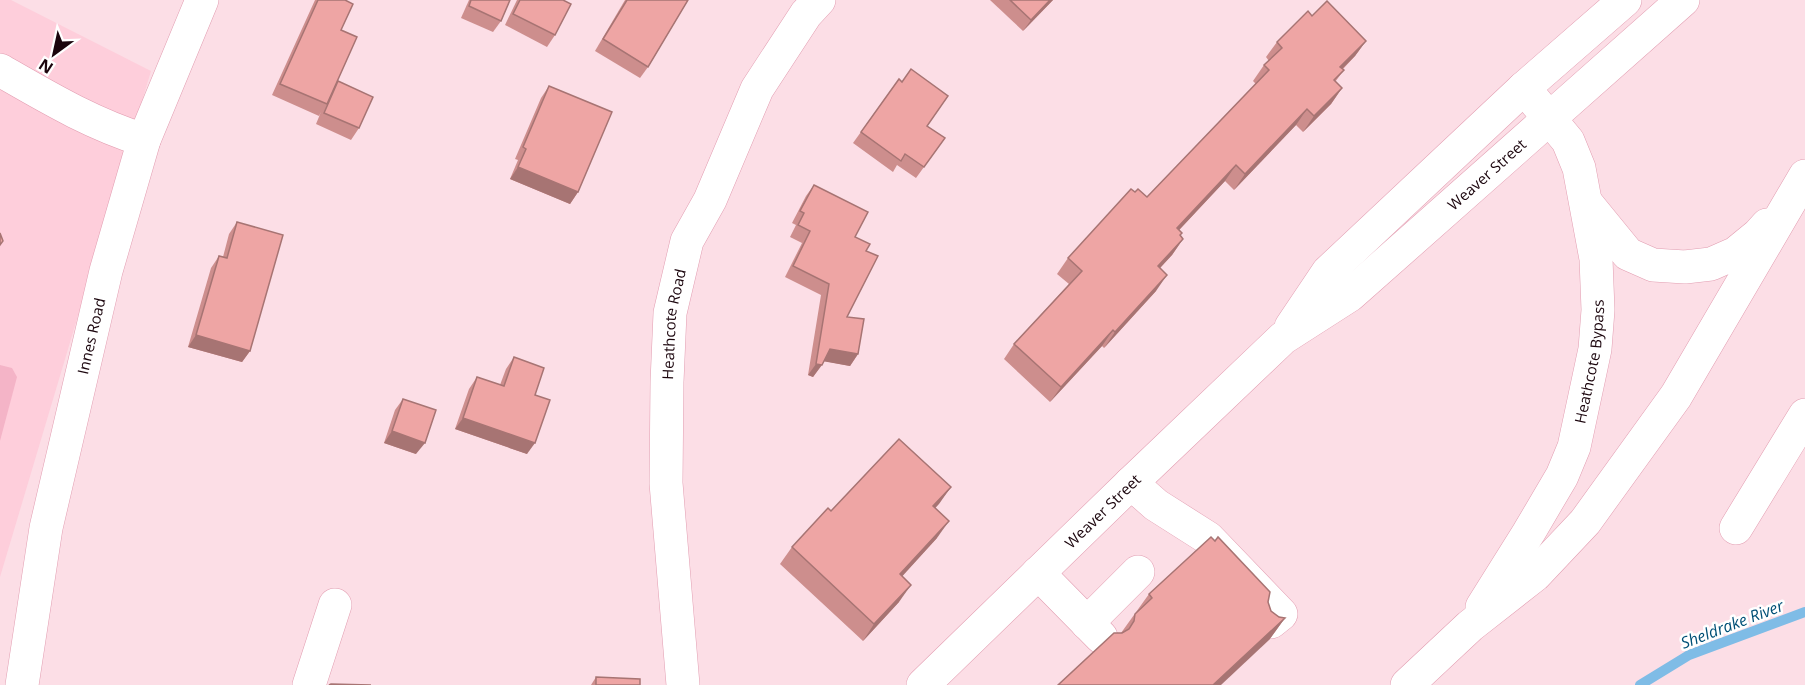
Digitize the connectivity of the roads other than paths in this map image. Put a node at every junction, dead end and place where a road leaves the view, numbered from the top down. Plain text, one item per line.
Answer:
1 (202, 0) edge
2 (819, 0) edge
3 (1625, 0) edge
4 (1683, 0) edge
5 (0, 70) edge
6 (1524, 87) junction
7 (1550, 119) junction
8 (144, 140) junction
9 (1801, 184) edge
10 (1585, 201) junction
11 (1283, 338) junction
12 (1805, 415) edge
13 (1131, 483) junction
14 (1736, 528) dead end
15 (1138, 572) dead end
16 (1038, 573) junction
17 (335, 605) dead end
18 (1271, 622) edge
19 (1470, 626) junction
20 (22, 685) edge
21 (309, 685) edge
22 (683, 685) edge
23 (922, 685) edge
24 (1407, 685) edge

1 - 8 main road, Innes Road
2 - 22 main road, Heathcote Road
3 - 6 main road, Weaver Street
4 - 7 main road, Weaver Street
5 - 8 main road
6 - 7 main road, Heathcote Bypass
6 - 11 main road, Weaver Street
7 - 10 main road, Heathcote Bypass
7 - 11 main road, Weaver Street
8 - 20 main road, Innes Road
9 - 10 main road
9 - 19 main road, Heathcote Bypass
10 - 19 main road, Heathcote Bypass
11 - 13 main road, Weaver Street
12 - 14 main road
13 - 16 main road, Weaver Street
13 - 18 main road
15 - 16 main road
16 - 23 main road, Weaver Street
17 - 21 main road
19 - 24 main road, Heathcote Bypass

